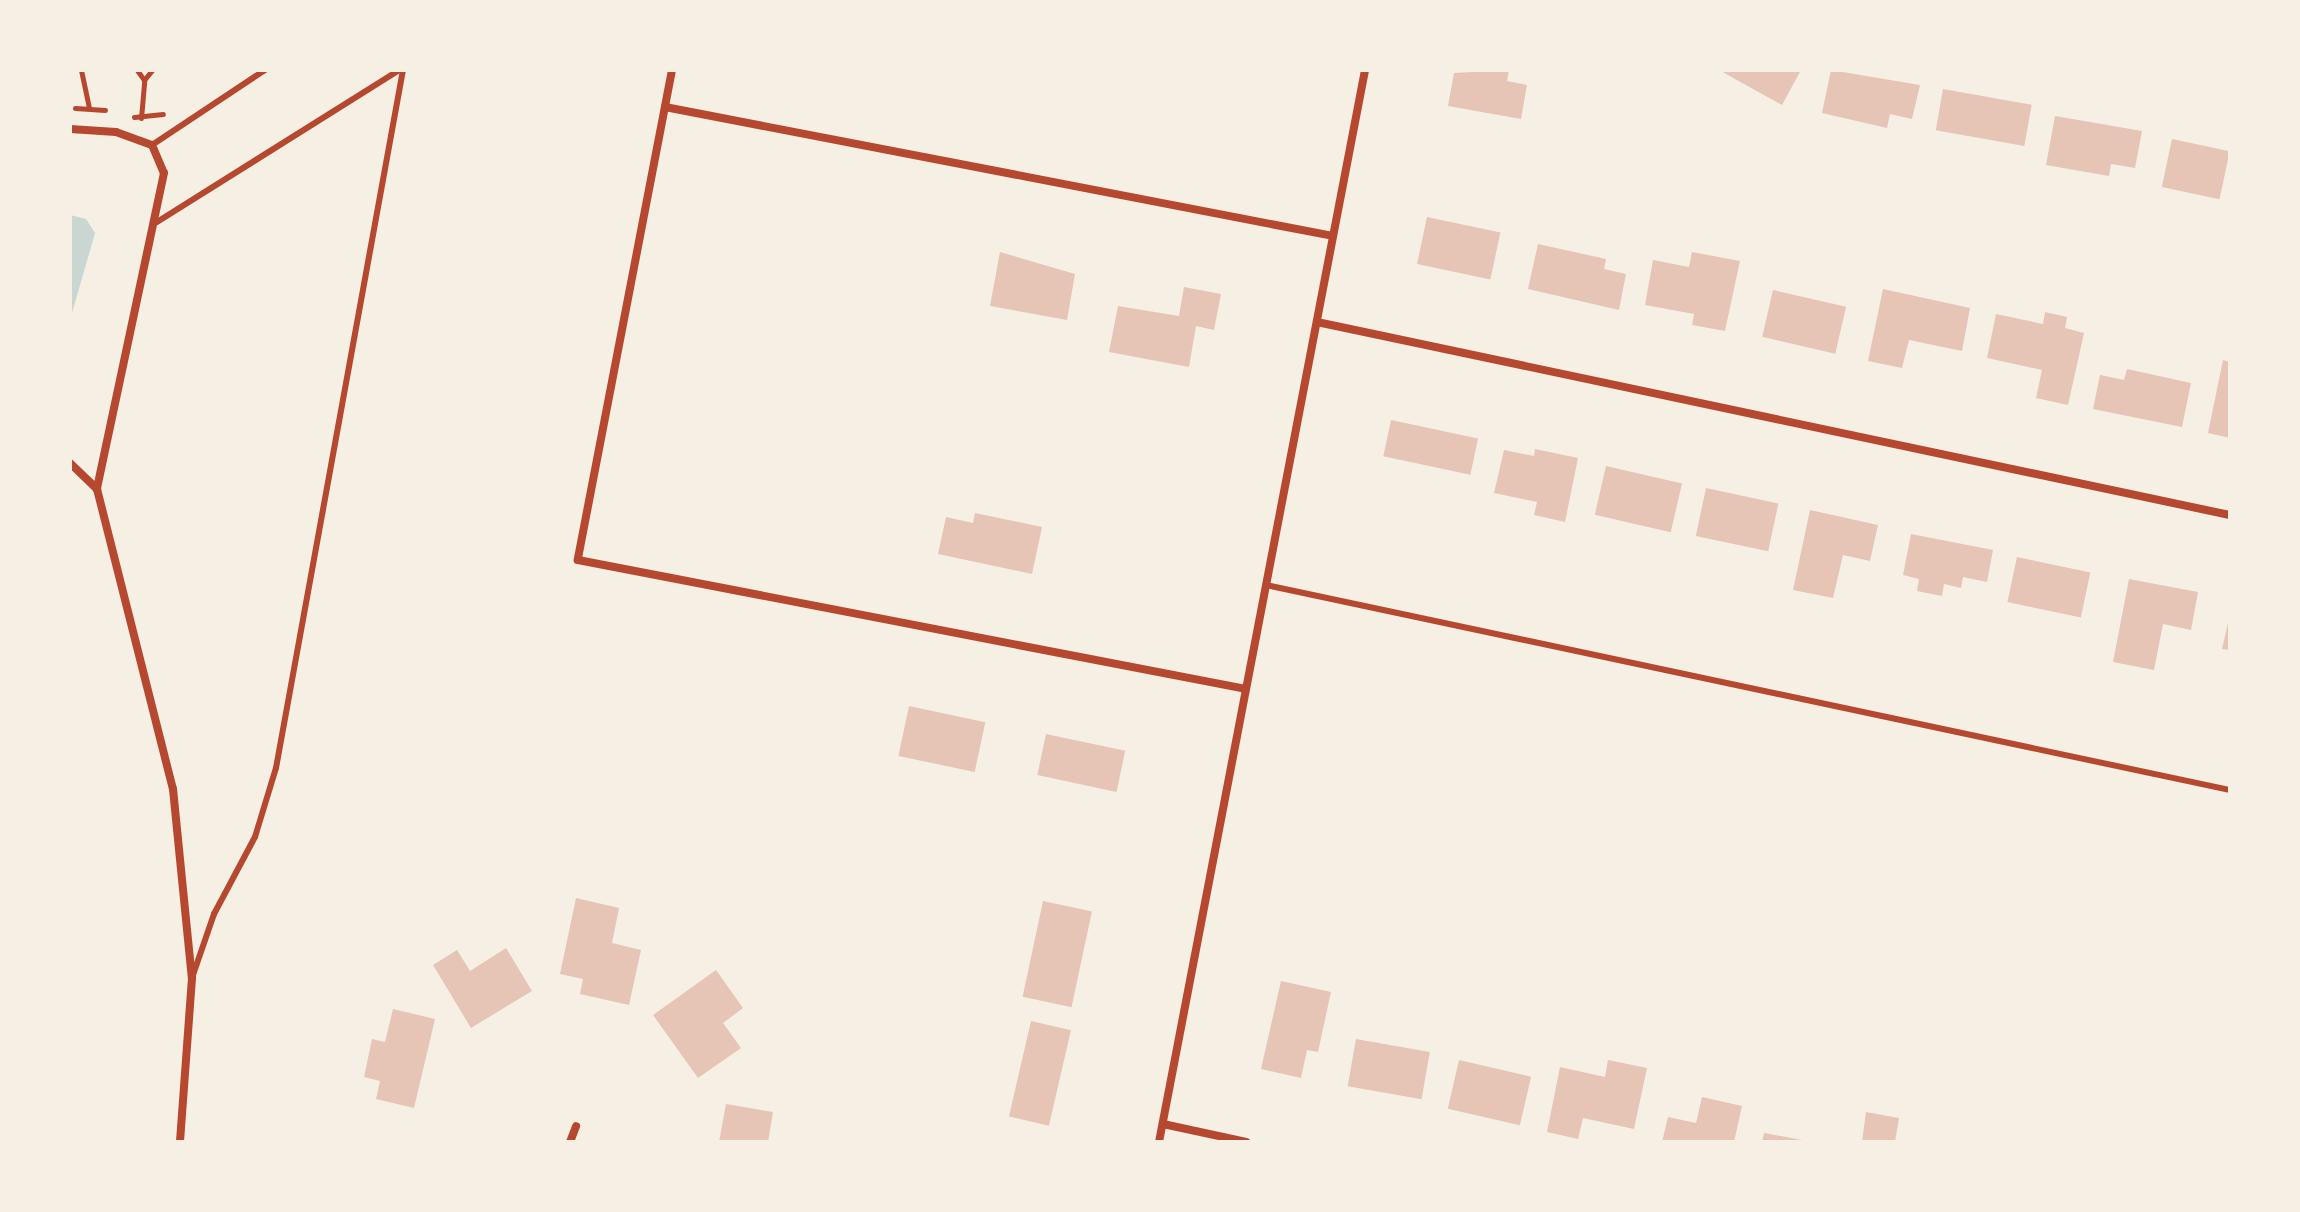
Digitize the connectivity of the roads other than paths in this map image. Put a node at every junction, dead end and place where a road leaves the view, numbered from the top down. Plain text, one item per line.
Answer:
1 (265, 70) edge
2 (401, 70) edge
3 (672, 70) edge
4 (1365, 70) edge
5 (665, 107) junction
6 (70, 129) edge
7 (152, 145) junction
8 (157, 222) junction
9 (1333, 236) junction
10 (1317, 322) junction
11 (70, 463) edge
12 (97, 489) junction
13 (2230, 515) edge
14 (1266, 585) junction
15 (1246, 689) junction
16 (2230, 790) edge
17 (192, 978) junction
18 (1163, 1124) junction
19 (576, 1126) dead end
20 (180, 1142) edge
21 (570, 1142) edge
22 (1159, 1142) edge
23 (1246, 1142) edge

1 - 7 lane
2 - 8 lane
2 - 17 lane
3 - 5 street
4 - 9 street
5 - 9 street
5 - 15 street
6 - 7 street
7 - 8 street
8 - 12 street
9 - 10 street
10 - 13 street
10 - 14 street
11 - 12 street
12 - 17 street
14 - 15 street
14 - 16 lane
15 - 18 street
17 - 20 street
18 - 22 street
18 - 23 street
19 - 21 street

